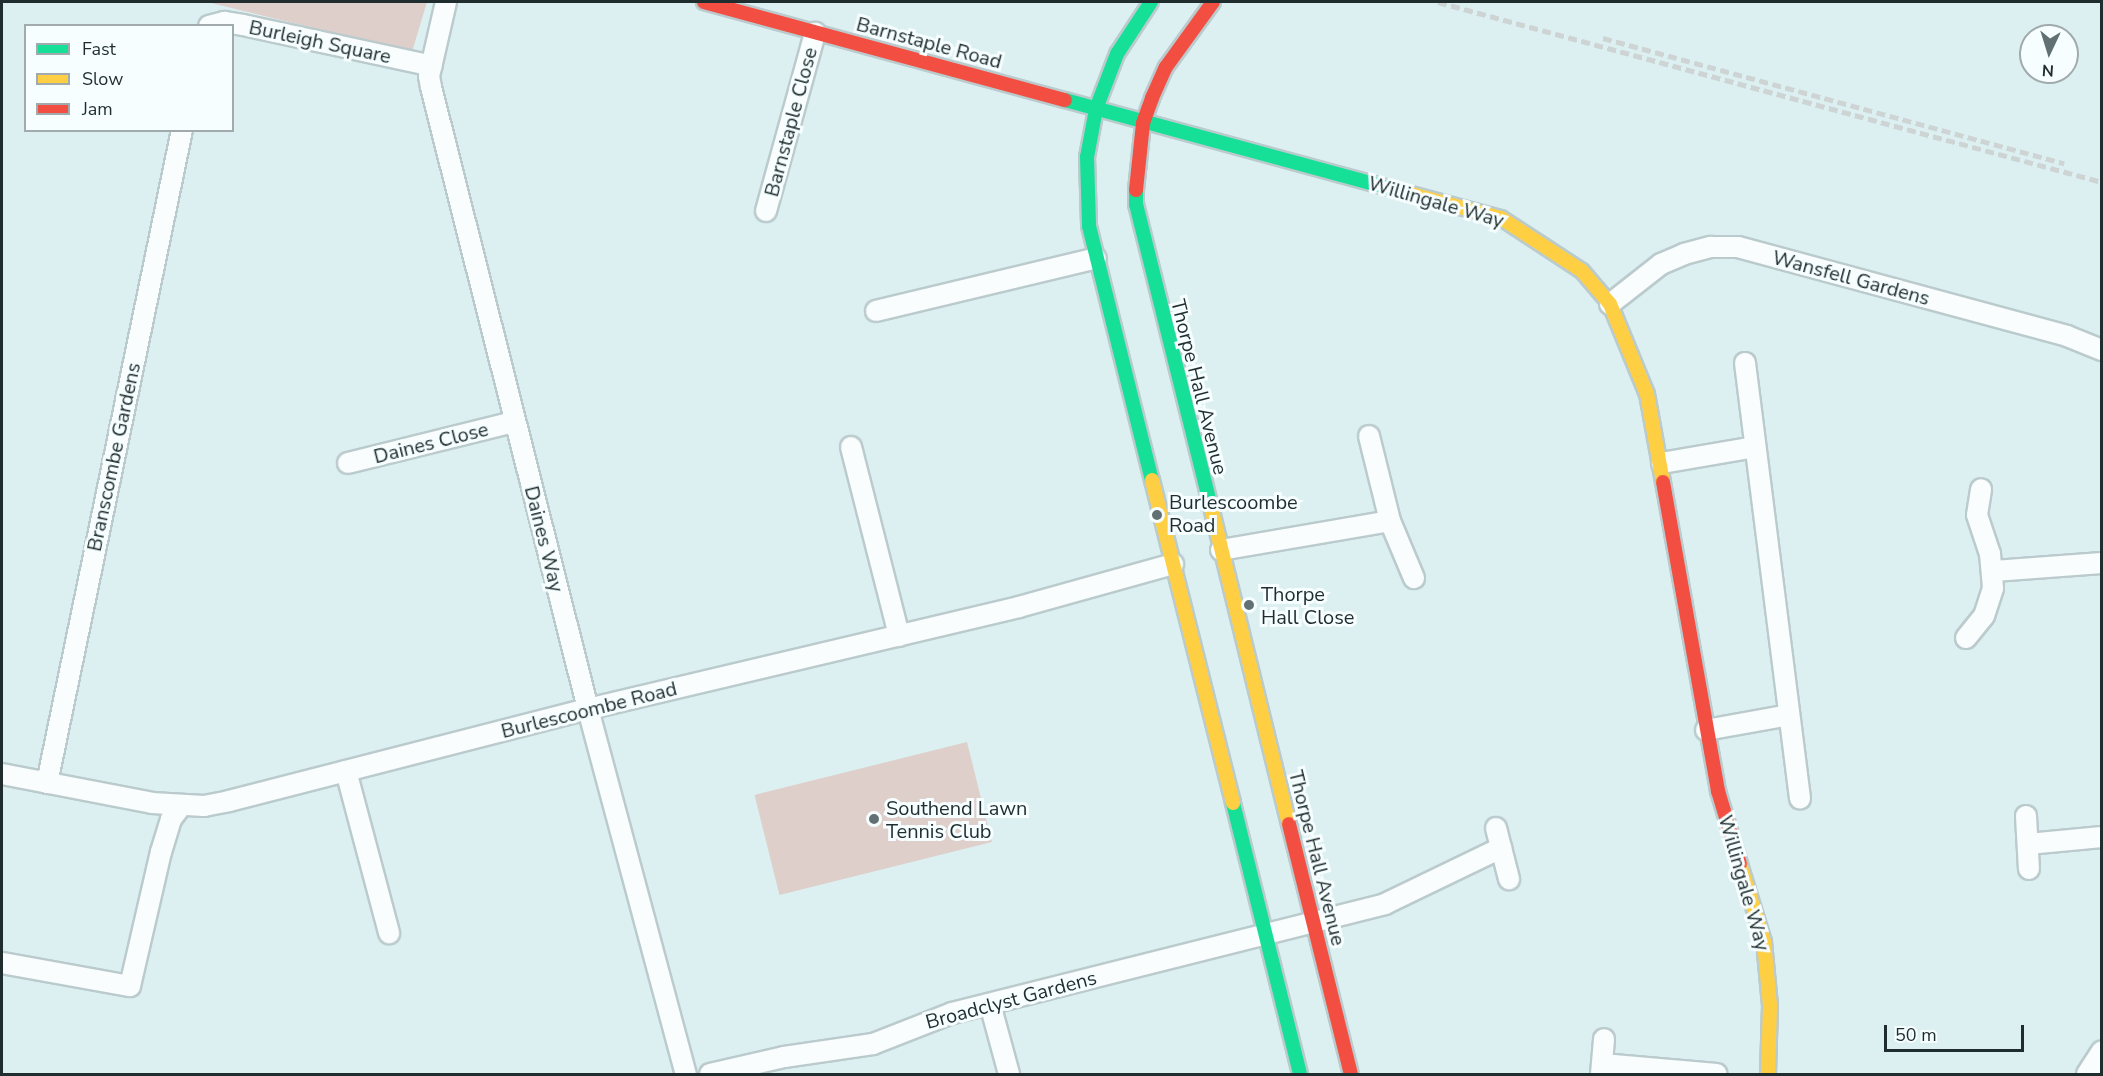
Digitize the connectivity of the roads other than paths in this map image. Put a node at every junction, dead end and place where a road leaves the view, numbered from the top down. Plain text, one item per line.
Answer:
1 (446, 2) edge
2 (704, 2) edge
3 (1151, 2) edge
4 (1213, 2) edge
5 (216, 24) edge
6 (815, 33) junction
7 (432, 66) junction
8 (1096, 108) junction
9 (1143, 123) junction
10 (182, 132) edge
11 (766, 211) dead end
12 (1096, 258) junction
13 (1610, 304) junction
14 (876, 311) dead end
15 (2102, 350) edge
16 (1745, 363) dead end
17 (514, 422) junction
18 (1369, 436) dead end
19 (851, 447) dead end
20 (1755, 447) junction
21 (1662, 463) junction
22 (348, 464) dead end
23 (1981, 489) dead end
24 (1390, 521) junction
25 (1221, 550) junction
26 (2102, 563) edge
27 (1173, 564) junction
28 (1994, 571) junction
29 (1414, 578) dead end
30 (899, 636) junction
31 (1966, 638) dead end
32 (588, 709) junction
33 (1789, 715) junction
34 (1706, 730) junction
35 (346, 771) junction
36 (2, 774) edge
37 (47, 783) junction
38 (1800, 799) dead end
39 (181, 806) junction
40 (2026, 816) dead end
41 (1496, 828) dead end
42 (2102, 837) edge
43 (2028, 844) junction
44 (1501, 848) junction
45 (2030, 869) dead end
46 (1509, 879) dead end
47 (1313, 920) junction
48 (388, 933) dead end
49 (1264, 934) junction
50 (2, 963) edge
51 (990, 1004) junction
52 (1604, 1039) dead end
53 (2102, 1051) edge
54 (1602, 1069) edge
55 (686, 1074) edge
56 (710, 1074) edge
57 (1009, 1074) edge
58 (1300, 1074) edge
59 (1351, 1074) edge
60 (1717, 1074) edge
61 (1768, 1074) edge
62 (2087, 1074) edge

1 - 7 street, Daines Way
2 - 6 street, Barnstaple Road
3 - 8 street
4 - 9 street, Thorpe Hall Avenue
5 - 7 street, Burleigh Square
6 - 8 street, Barnstaple Road
6 - 11 street, Barnstaple Close
7 - 17 street, Daines Way
8 - 9 street, Barnstaple Road
8 - 12 street
9 - 13 street, Willingale Way
9 - 25 street, Thorpe Hall Avenue
10 - 37 street, Branscombe Gardens
12 - 14 street
12 - 27 street
13 - 15 street, Wansfell Gardens
13 - 21 street, Willingale Way
16 - 20 street
17 - 22 street, Daines Close
17 - 32 street, Daines Way
18 - 24 street
19 - 30 street
20 - 21 street
20 - 33 street
21 - 34 street, Willingale Way
23 - 28 street
24 - 25 street
24 - 29 street
25 - 47 street, Thorpe Hall Avenue
26 - 28 street
27 - 30 street, Burlescoombe Road
27 - 49 street
28 - 31 street
30 - 32 street, Burlescoombe Road
32 - 35 street, Burlescoombe Road
32 - 55 street, Daines Way
33 - 34 street
33 - 38 street
34 - 61 street, Willingale Way
35 - 39 street, Burlescoombe Road
35 - 48 street
36 - 37 street, Burlescoombe Road
37 - 39 street, Burlescoombe Road
39 - 50 street
40 - 43 street
41 - 44 street
42 - 43 street
43 - 45 street
44 - 46 street
44 - 47 street, Broadclyst Gardens
47 - 49 street, Broadclyst Gardens
47 - 59 street, Thorpe Hall Avenue
49 - 51 street, Broadclyst Gardens
49 - 58 street
51 - 56 street, Broadclyst Gardens
51 - 57 street
52 - 54 street
53 - 62 street
54 - 60 street

